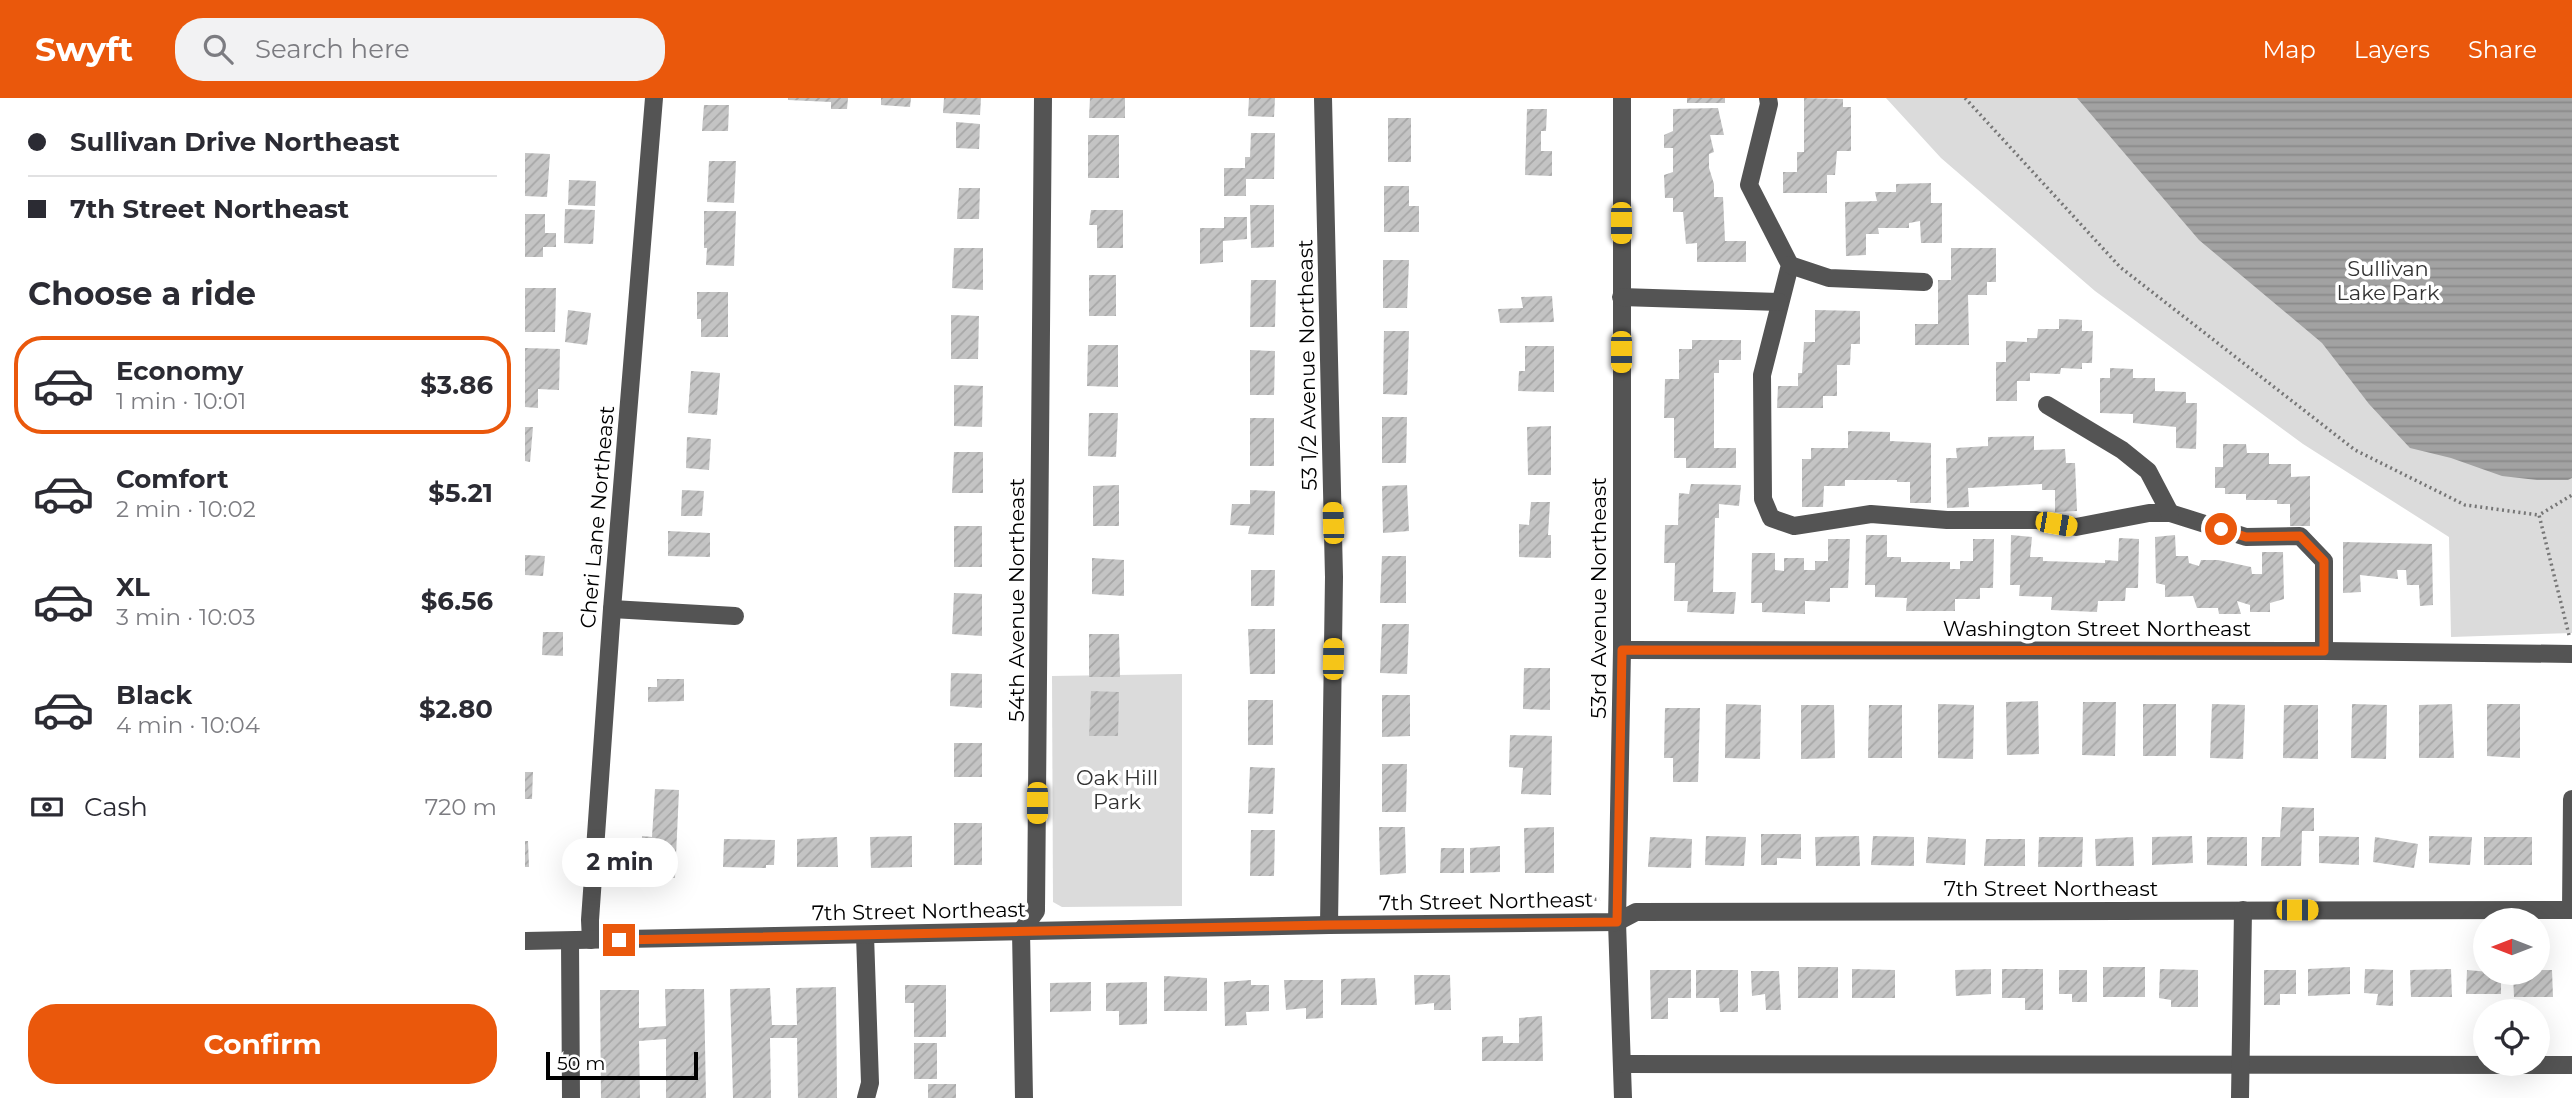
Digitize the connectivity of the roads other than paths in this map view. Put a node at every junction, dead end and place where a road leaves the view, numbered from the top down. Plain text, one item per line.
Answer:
1 (654, 98) edge
2 (1043, 98) edge
3 (1323, 98) edge
4 (1622, 98) edge
5 (1768, 98) edge
6 (1790, 265) junction
7 (1924, 282) dead end
8 (1621, 297) junction
9 (1779, 302) junction
10 (2047, 405) dead end
11 (2170, 513) junction
12 (612, 609) junction
13 (735, 616) dead end
14 (1622, 650) junction
15 (2324, 651) junction
16 (2572, 654) edge
17 (2572, 799) edge
18 (2243, 910) junction
19 (2571, 910) edge
20 (1617, 922) junction
21 (1329, 925) junction
22 (1021, 932) junction
23 (865, 935) junction
24 (591, 940) junction
25 (525, 941) edge
26 (570, 941) junction
27 (1623, 1064) junction
28 (2241, 1064) junction
29 (2572, 1065) edge
30 (571, 1098) edge
31 (866, 1098) edge
32 (1024, 1098) edge
33 (1623, 1098) edge
34 (2240, 1098) edge

1 - 12 street, Cheri Lane Northeast
2 - 22 street, 54th Avenue Northeast
3 - 21 street, 53 1/2 Avenue Northeast
4 - 8 street, 53rd Avenue Northeast
5 - 6 street
6 - 7 street
6 - 9 street
8 - 9 street
8 - 14 street, 53rd Avenue Northeast
9 - 11 street
10 - 11 street
11 - 15 street
12 - 13 street
12 - 24 street, Cheri Lane Northeast
14 - 15 street, Washington Street Northeast
14 - 20 street, 53rd Avenue Northeast
15 - 16 street, Washington Street Northeast
17 - 19 street
18 - 19 street, 7th Street Northeast
18 - 20 street, 7th Street Northeast
18 - 28 street
20 - 21 street, 7th Street Northeast
20 - 27 street, 53rd Avenue Northeast
21 - 22 street, 7th Street Northeast
22 - 23 street, 7th Street Northeast
22 - 32 street, 54th Avenue Northeast
23 - 24 street, 7th Street Northeast
23 - 31 street
24 - 26 street, 7th Street Northeast
25 - 26 street, 7th Street Northeast
26 - 30 street
27 - 28 street
27 - 33 street, 53rd Avenue Northeast
28 - 29 street
28 - 34 street

